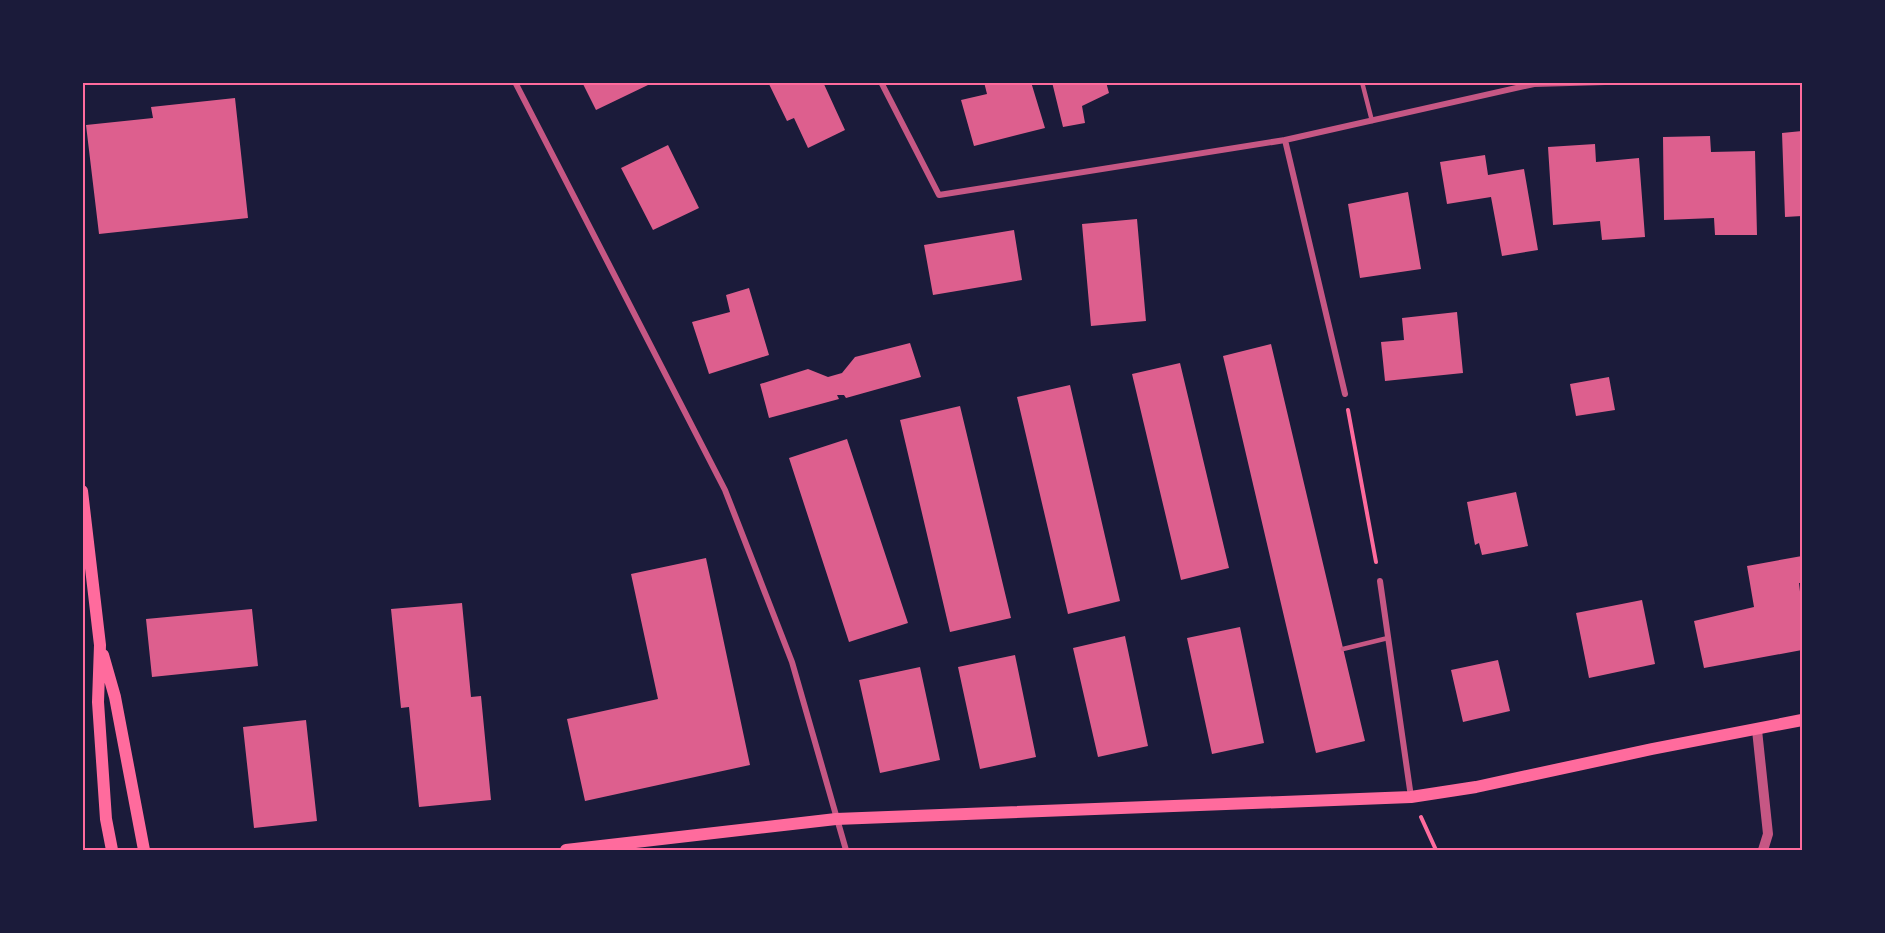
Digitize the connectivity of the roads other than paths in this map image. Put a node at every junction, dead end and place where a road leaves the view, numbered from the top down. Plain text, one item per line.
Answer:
1 (515, 82) edge
2 (881, 82) edge
3 (1362, 82) edge
4 (1605, 82) edge
5 (1372, 121) junction
6 (1285, 140) junction
7 (1344, 394) road end
8 (82, 491) edge
9 (1380, 581) road end
10 (1388, 638) junction
11 (100, 645) junction
12 (1343, 649) dead end
13 (1803, 720) edge
14 (1757, 730) junction
15 (1412, 798) junction
16 (836, 819) junction
17 (630, 847) edge
18 (112, 850) edge
19 (144, 850) edge
20 (566, 850) edge
21 (846, 850) edge
22 (1763, 850) edge

1 - 16 street
2 - 6 street
3 - 5 lane
4 - 5 street
5 - 6 street
6 - 7 street
8 - 11 main road
9 - 10 street
10 - 12 lane
10 - 15 street
11 - 18 main road
11 - 19 main road
13 - 14 main road
14 - 15 main road
14 - 22 street
15 - 16 main road
16 - 17 main road
16 - 21 street
17 - 20 main road

